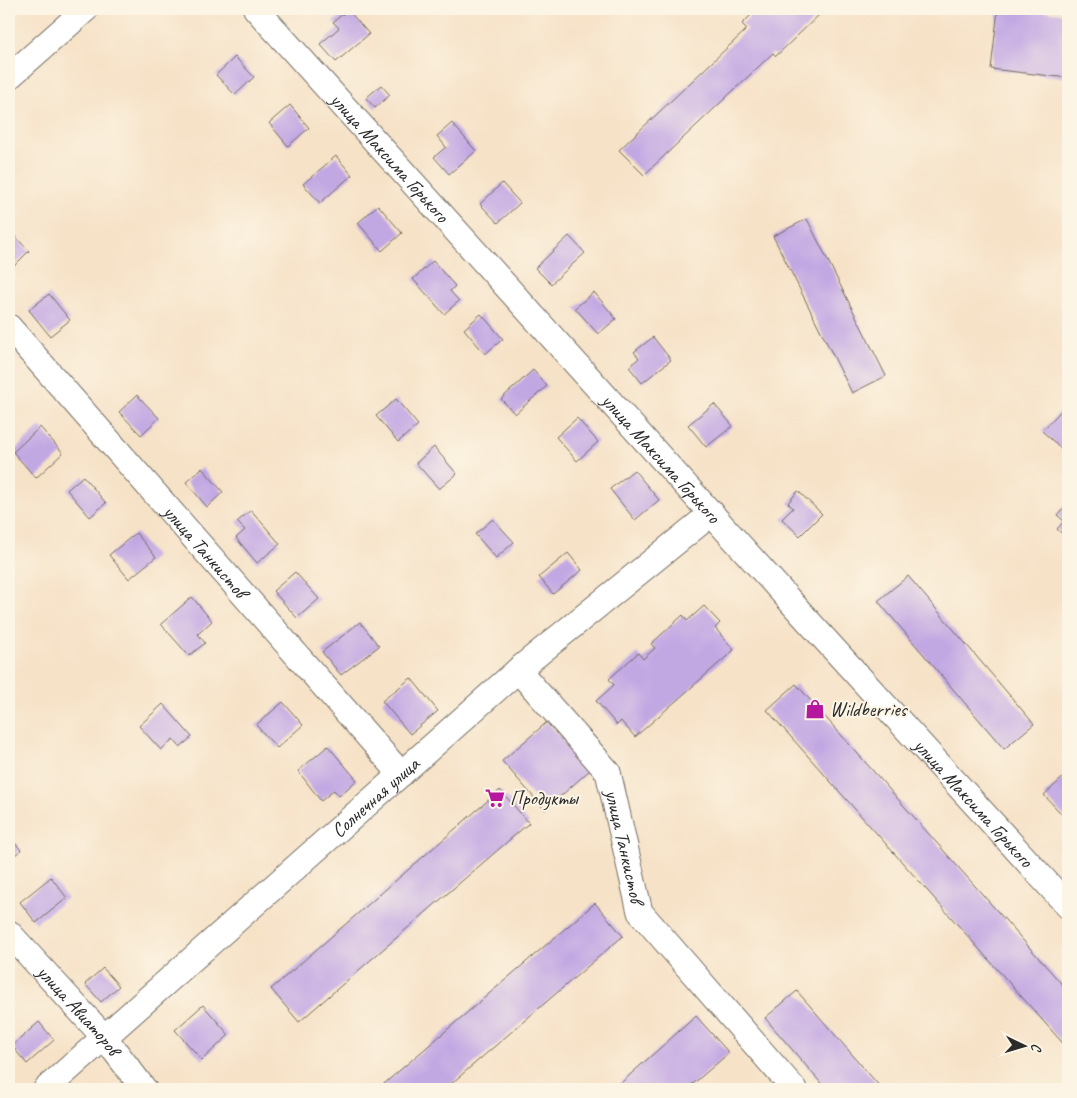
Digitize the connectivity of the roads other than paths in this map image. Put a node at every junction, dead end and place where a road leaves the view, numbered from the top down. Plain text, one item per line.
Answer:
1 (86, 9) edge
2 (256, 9) edge
3 (9, 76) edge
4 (9, 327) edge
5 (712, 513) junction
6 (518, 670) junction
7 (402, 774) junction
8 (1068, 906) edge
9 (9, 933) edge
10 (105, 1038) junction
11 (46, 1089) edge
12 (144, 1089) edge
13 (794, 1089) edge

1 - 3 street
2 - 5 street, улица Максима Горького
4 - 7 street, улица Танкистов
5 - 6 street, Солнечная улица
5 - 8 street, улица Максима Горького
6 - 7 street, Солнечная улица
6 - 13 street, улица Танкистов
7 - 10 street, Солнечная улица
9 - 10 street, улица Авиаторов
10 - 11 street, Солнечная улица
10 - 12 street, улица Авиаторов

